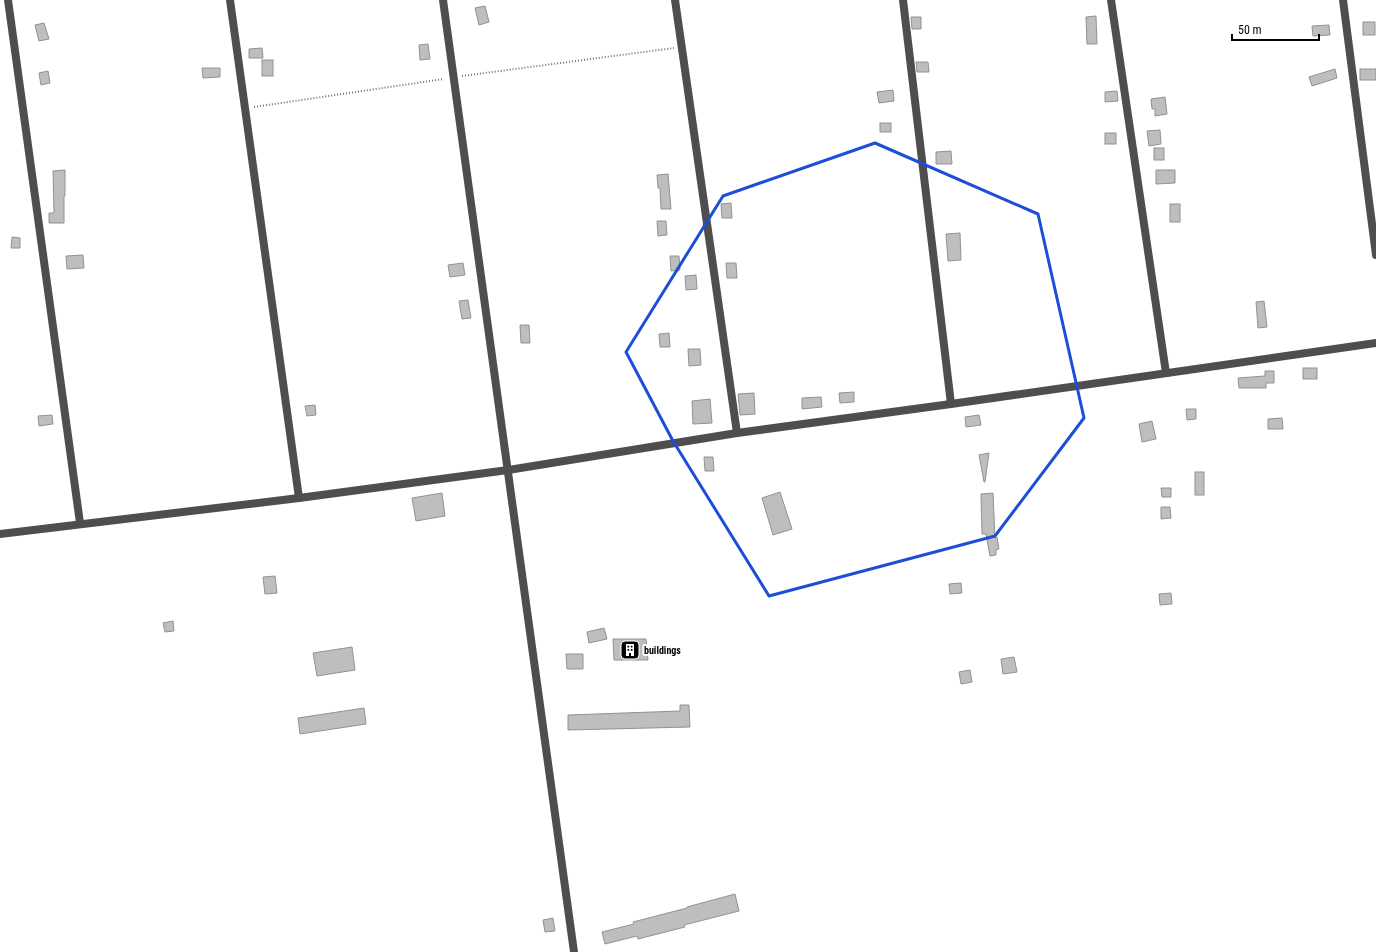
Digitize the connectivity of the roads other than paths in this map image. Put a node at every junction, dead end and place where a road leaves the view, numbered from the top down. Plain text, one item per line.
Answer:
1 (8, 0) edge
2 (230, 0) edge
3 (443, 0) edge
4 (674, 0) edge
5 (903, 0) edge
6 (1111, 0) edge
7 (1343, 0) edge
8 (1376, 255) edge
9 (1376, 343) edge
10 (1166, 373) junction
11 (951, 404) junction
12 (737, 433) junction
13 (508, 470) junction
14 (300, 498) junction
15 (80, 523) junction
16 (0, 534) edge
17 (574, 952) edge

1 - 15 street
2 - 14 street
3 - 13 street
4 - 12 street
5 - 11 street
6 - 10 street
7 - 8 street
9 - 10 street
10 - 11 street
11 - 12 street
12 - 13 street
13 - 14 street
13 - 17 street
14 - 15 street
15 - 16 street

